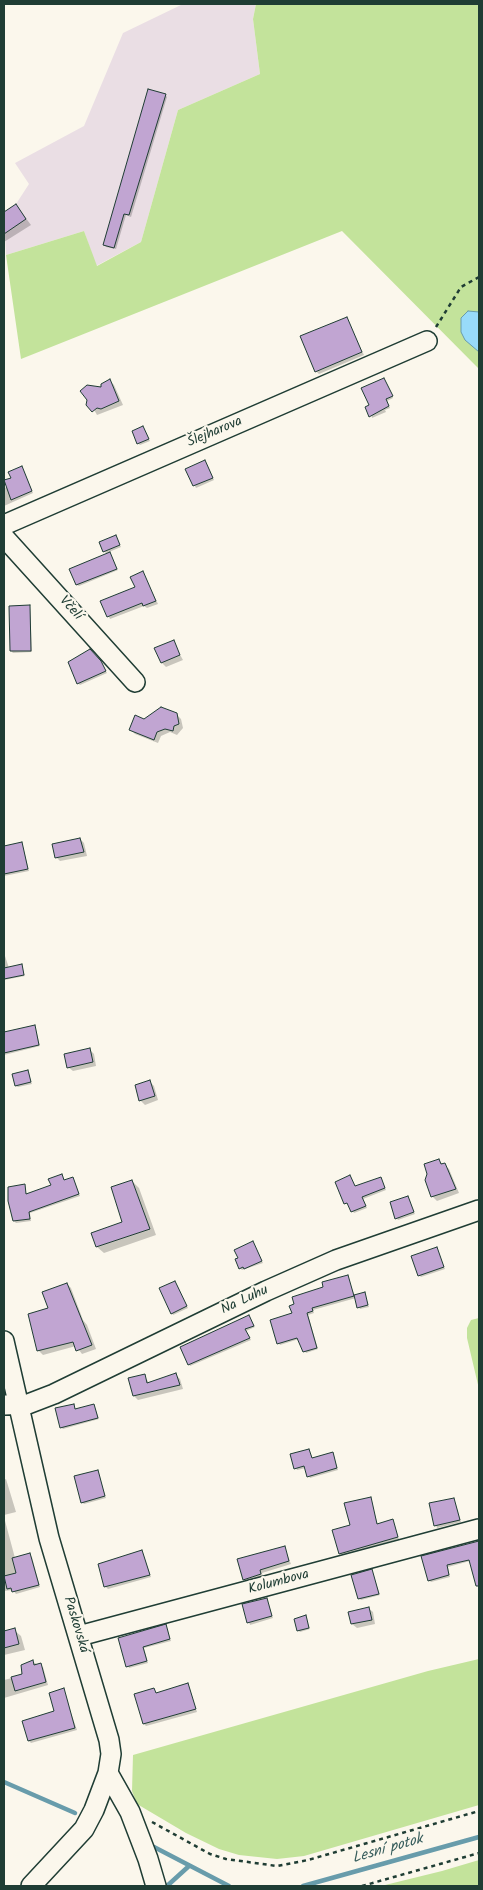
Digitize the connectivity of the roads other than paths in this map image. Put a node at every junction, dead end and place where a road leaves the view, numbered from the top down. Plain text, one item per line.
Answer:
1 (427, 341) road end
2 (4, 524) edge
3 (4, 537) edge
4 (135, 682) dead end
5 (479, 1210) edge
6 (4, 1341) edge
7 (10, 1405) edge
8 (479, 1529) edge
9 (78, 1636) junction
10 (108, 1773) junction
11 (31, 1886) edge
12 (156, 1886) edge

1 - 2 street, Šlejharova
3 - 4 street, Včelí
5 - 7 street, Na Luhu
6 - 7 street, Paskovská
7 - 9 street, Paskovská
8 - 9 street, Kolumbova
9 - 10 street, Paskovská
10 - 11 street, Paskovská
10 - 12 street

